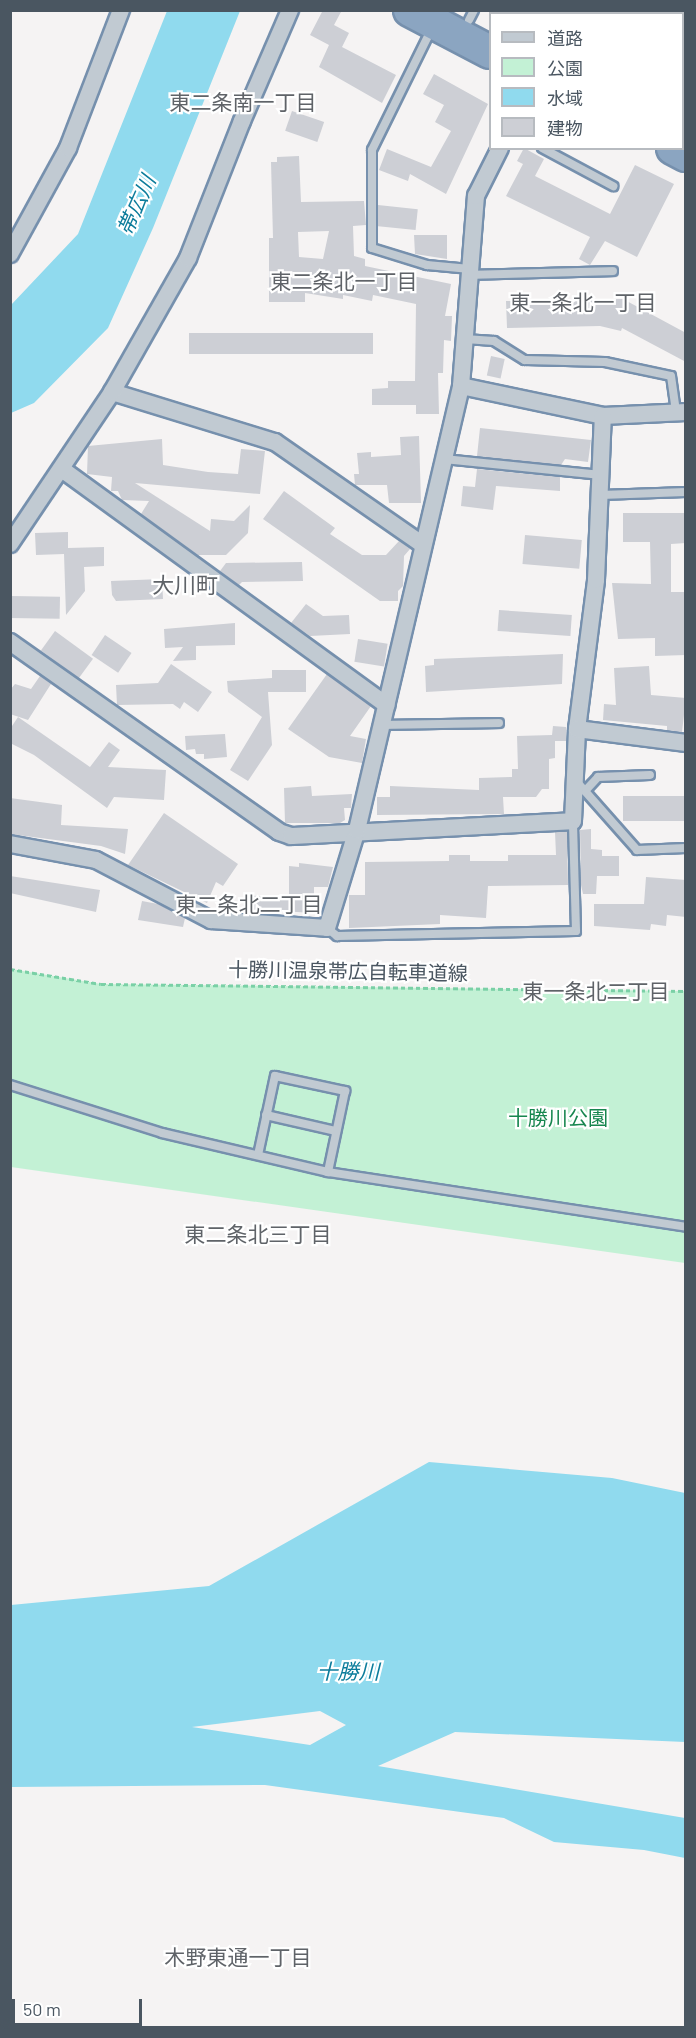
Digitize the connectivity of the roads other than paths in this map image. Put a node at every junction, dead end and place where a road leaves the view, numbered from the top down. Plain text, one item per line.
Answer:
1 (121, 10) edge
2 (290, 10) edge
3 (454, 18) edge
4 (489, 51) edge
5 (499, 150) edge
6 (546, 150) edge
7 (613, 186) dead end
8 (10, 254) edge
9 (613, 271) dead end
10 (470, 272) junction
11 (465, 339) junction
12 (461, 386) junction
13 (112, 392) junction
14 (681, 412) edge
15 (603, 416) junction
16 (444, 459) junction
17 (63, 470) junction
18 (602, 475) junction
19 (686, 492) edge
20 (601, 495) junction
21 (10, 544) edge
22 (423, 545) junction
23 (10, 642) edge
24 (387, 705) junction
25 (499, 723) dead end
26 (382, 725) junction
27 (577, 729) junction
28 (686, 743) edge
29 (650, 776) dead end
30 (580, 785) junction
31 (573, 821) junction
32 (357, 830) junction
33 (10, 844) edge
34 (686, 848) edge
35 (327, 928) junction
36 (10, 1085) edge
37 (266, 1116) junction
38 (336, 1131) junction
39 (258, 1155) junction
40 (328, 1172) junction
41 (686, 1227) edge

1 - 8 street
2 - 13 street
3 - 4 highway
3 - 10 lane
5 - 10 street
6 - 7 lane
9 - 10 lane
10 - 11 street
11 - 12 street
11 - 14 lane
12 - 15 street
12 - 16 street
13 - 17 street
13 - 22 street
14 - 15 street
15 - 18 street
16 - 18 lane
16 - 22 street
17 - 21 street
17 - 24 street
18 - 20 street
19 - 20 lane
20 - 27 street
22 - 24 street
23 - 32 street
24 - 26 street
25 - 26 lane
26 - 32 street
27 - 28 street
27 - 30 street
29 - 30 lane
30 - 31 street
30 - 34 lane
31 - 32 street
31 - 35 lane
32 - 35 street
33 - 35 street
36 - 39 lane
37 - 38 lane
37 - 38 lane
37 - 39 lane
38 - 40 lane
39 - 40 lane
40 - 41 lane

